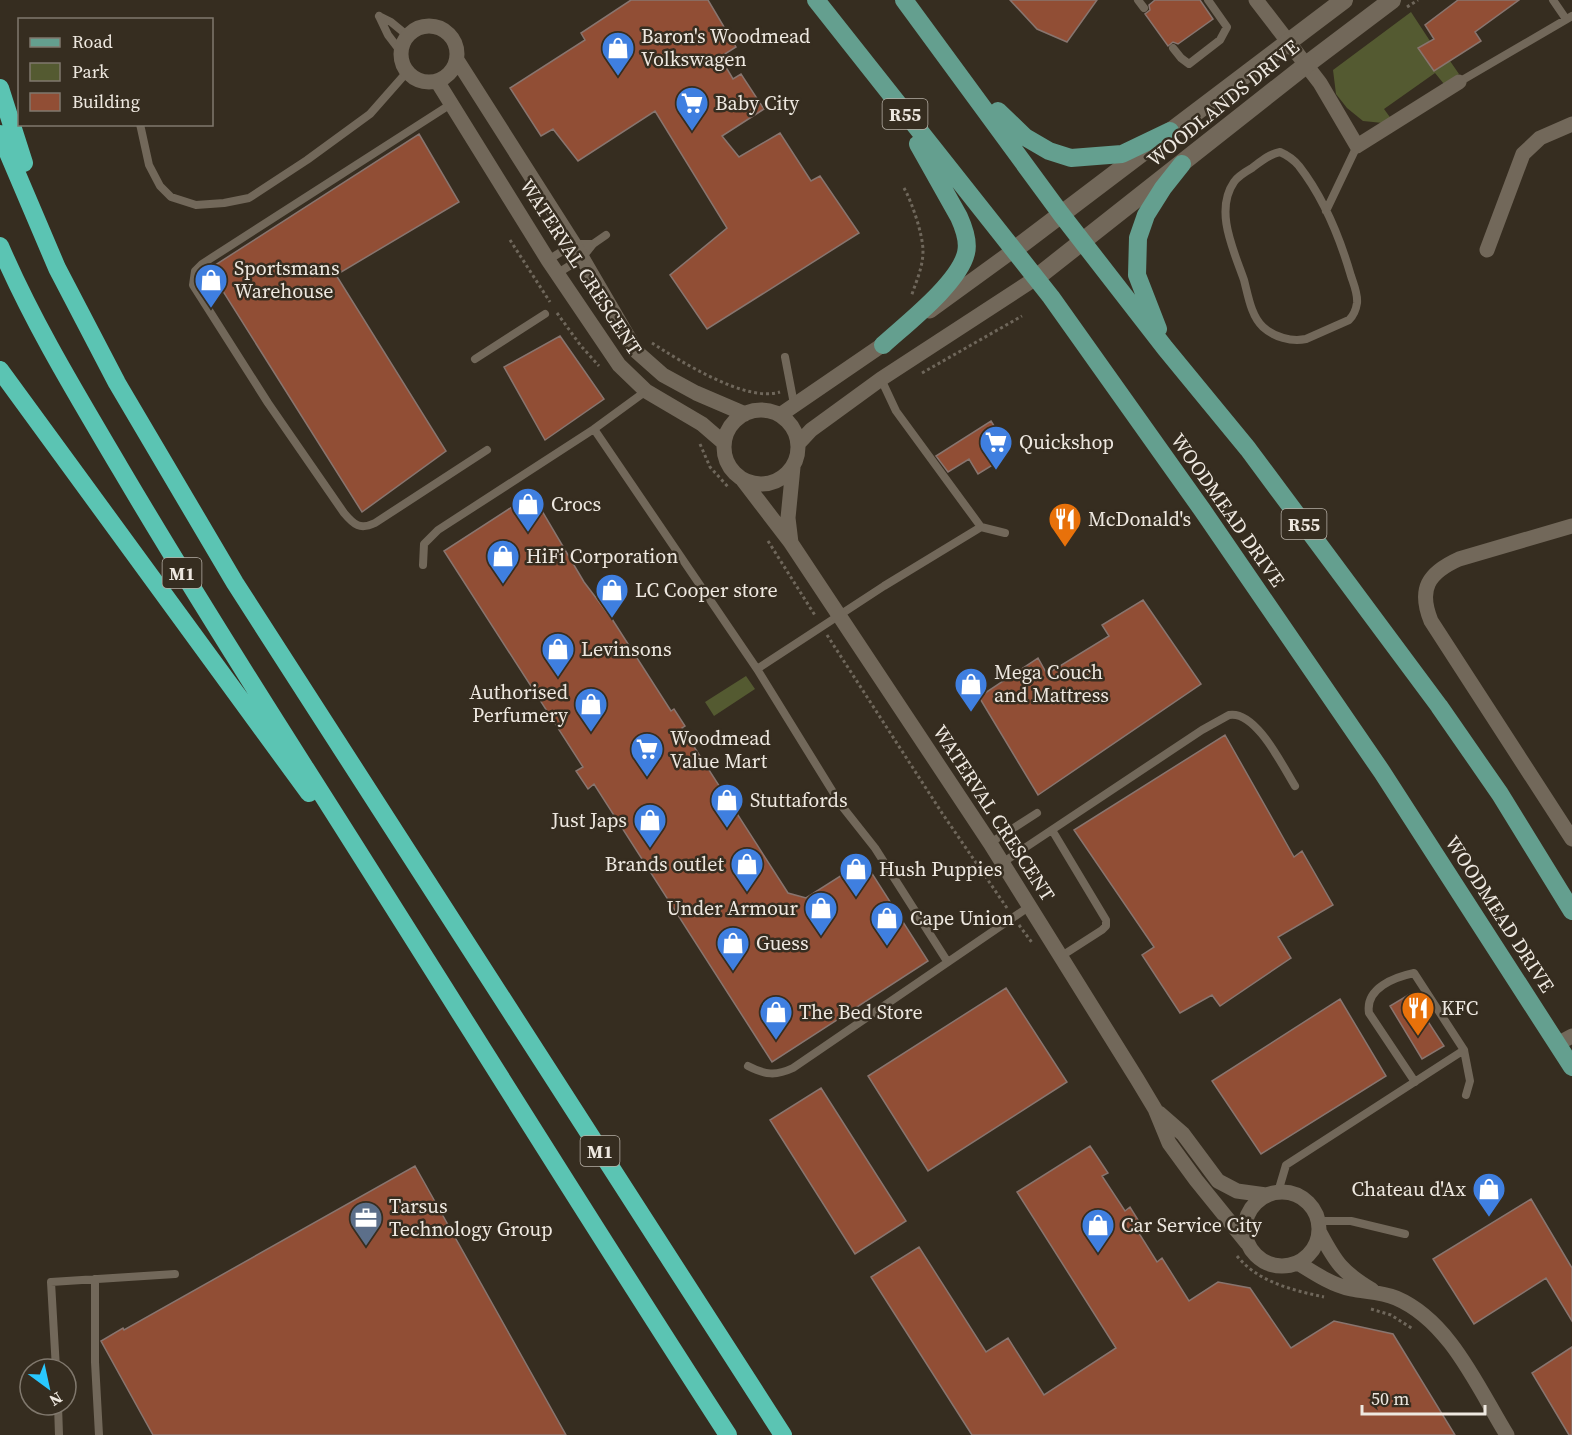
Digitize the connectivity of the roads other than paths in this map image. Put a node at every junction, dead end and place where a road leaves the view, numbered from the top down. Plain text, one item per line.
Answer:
1 (816, 0) edge
2 (904, 0) edge
3 (1138, 0) edge
4 (1208, 0) edge
5 (1256, 0) edge
6 (1344, 0) edge
7 (1392, 0) edge
8 (1553, 0) edge
9 (1144, 8) dead end
10 (1569, 18) edge
11 (926, 28) junction
12 (408, 36) junction
13 (1288, 42) junction
14 (1173, 48) dead end
15 (401, 52) junction
16 (457, 60) junction
17 (1306, 65) junction
18 (407, 72) junction
19 (437, 81) junction
20 (1459, 82) joint
21 (0, 88) edge
22 (887, 90) junction
23 (452, 104) junction
24 (1572, 124) edge
25 (140, 126) edge
26 (1170, 131) junction
27 (0, 134) edge
28 (1357, 147) junction
29 (1182, 164) junction
30 (1326, 211) junction
31 (1061, 214) junction
32 (606, 236) dead end
33 (1084, 242) junction
34 (574, 244) junction
35 (593, 244) junction
36 (0, 246) edge
37 (1014, 250) junction
38 (1487, 250) dead end
39 (582, 258) junction
40 (553, 267) junction
41 (57, 268) junction
42 (1036, 278) junction
43 (544, 314) dead end
44 (883, 345) junction
45 (1165, 348) junction
46 (785, 357) dead end
47 (475, 360) dead end
48 (0, 370) edge
49 (881, 380) junction
50 (646, 391) junction
51 (794, 404) junction
52 (745, 414) junction
53 (780, 415) junction
54 (594, 429) junction
55 (724, 443) junction
56 (798, 444) junction
57 (488, 450) dead end
58 (793, 467) junction
59 (742, 479) junction
60 (1572, 526) edge
61 (981, 527) junction
62 (1005, 533) dead end
63 (791, 543) junction
64 (423, 565) dead end
65 (837, 615) junction
66 (757, 669) junction
67 (1295, 786) dead end
68 (1037, 813) dead end
69 (1052, 830) junction
70 (1572, 839) edge
71 (990, 843) junction
72 (1002, 863) junction
73 (383, 890) junction
74 (1030, 906) junction
75 (1572, 911) edge
76 (1060, 957) junction
77 (947, 961) junction
78 (1564, 1040) edge
79 (1464, 1050) junction
80 (748, 1066) dead end
81 (1572, 1067) edge
82 (1415, 1082) junction
83 (1466, 1095) dead end
84 (1155, 1110) junction
85 (1272, 1194) junction
86 (1320, 1227) junction
87 (1405, 1234) dead end
88 (1247, 1243) junction
89 (1298, 1263) junction
90 (175, 1275) dead end
91 (95, 1279) junction
92 (1377, 1293) junction
93 (55, 1357) edge
94 (58, 1417) edge
95 (59, 1435) edge
96 (99, 1435) edge
97 (728, 1435) edge
98 (783, 1435) edge
99 (1507, 1435) edge

1 - 22 main road, WOODMEAD DRIVE / R55
2 - 11 main road, R55
3 - 9 lane
4 - 14 lane
5 - 13 street
6 - 13 main road, WOODLANDS DRIVE
7 - 17 main road, WOODLANDS DRIVE
8 - 10 lane
10 - 20 lane
11 - 26 main road
11 - 31 main road, R55
12 - 15 street
12 - 15 lane
12 - 16 street
13 - 17 street
13 - 26 main road, WOODLANDS DRIVE
15 - 18 street
16 - 19 street
16 - 34 street, WATERVAL CRESCENT
17 - 28 street
17 - 29 main road, WOODLANDS DRIVE
18 - 19 street
18 - 25 lane
19 - 23 street, WATERVAL CRESCENT
20 - 28 street
21 - 41 highway
22 - 37 main road, WOODMEAD DRIVE / R55
22 - 44 main road
23 - 40 street, WATERVAL CRESCENT
23 - 57 lane
24 - 38 street
26 - 31 main road, WOODLANDS DRIVE
27 - 41 highway, M1
28 - 30 lane
29 - 33 main road, WOODLANDS DRIVE
29 - 45 main road
30 - 30 lane
31 - 33 main road, R55
31 - 37 main road, WOODLANDS DRIVE
32 - 35 lane
33 - 42 main road, WOODLANDS DRIVE
33 - 45 main road, R55
34 - 35 lane
34 - 39 street, WATERVAL CRESCENT
34 - 40 lane
35 - 39 lane
36 - 73 highway, M1
37 - 42 main road, WOODMEAD DRIVE / R55
37 - 44 street
39 - 40 lane
39 - 52 street, WATERVAL CRESCENT
40 - 50 street, WATERVAL CRESCENT
41 - 98 highway, M1
42 - 49 street
42 - 78 main road, WOODMEAD DRIVE / R55
43 - 47 lane
44 - 51 street
45 - 75 main road, R55
46 - 51 lane
48 - 73 highway
49 - 56 street
49 - 61 lane
50 - 54 lane
50 - 55 street, WATERVAL CRESCENT
51 - 53 street
52 - 53 street
52 - 55 street
53 - 56 street
54 - 64 lane
54 - 66 lane
55 - 59 street
56 - 58 street
58 - 59 street
58 - 63 street, WATERVAL CRESCENT
59 - 63 street, WATERVAL CRESCENT
60 - 70 street
61 - 62 lane
61 - 65 lane
63 - 65 street, WATERVAL CRESCENT
65 - 66 lane
65 - 71 street, WATERVAL CRESCENT
66 - 77 lane
67 - 69 lane
68 - 71 lane
69 - 72 lane
69 - 76 lane
71 - 72 street, WATERVAL CRESCENT
72 - 74 street, WATERVAL CRESCENT
73 - 97 highway, M1
74 - 76 street, WATERVAL CRESCENT
74 - 77 lane
76 - 84 street, WATERVAL CRESCENT
77 - 80 lane
78 - 81 main road, WOODMEAD DRIVE / R55
79 - 82 lane
79 - 82 lane
79 - 83 lane
82 - 85 lane
84 - 85 street, WATERVAL CRESCENT
84 - 88 street, WATERVAL CRESCENT
85 - 86 street
85 - 88 street
86 - 87 lane
86 - 89 street
86 - 92 street
88 - 89 street
89 - 92 street
90 - 91 lane
91 - 93 lane
91 - 96 lane
92 - 99 street
94 - 95 lane

